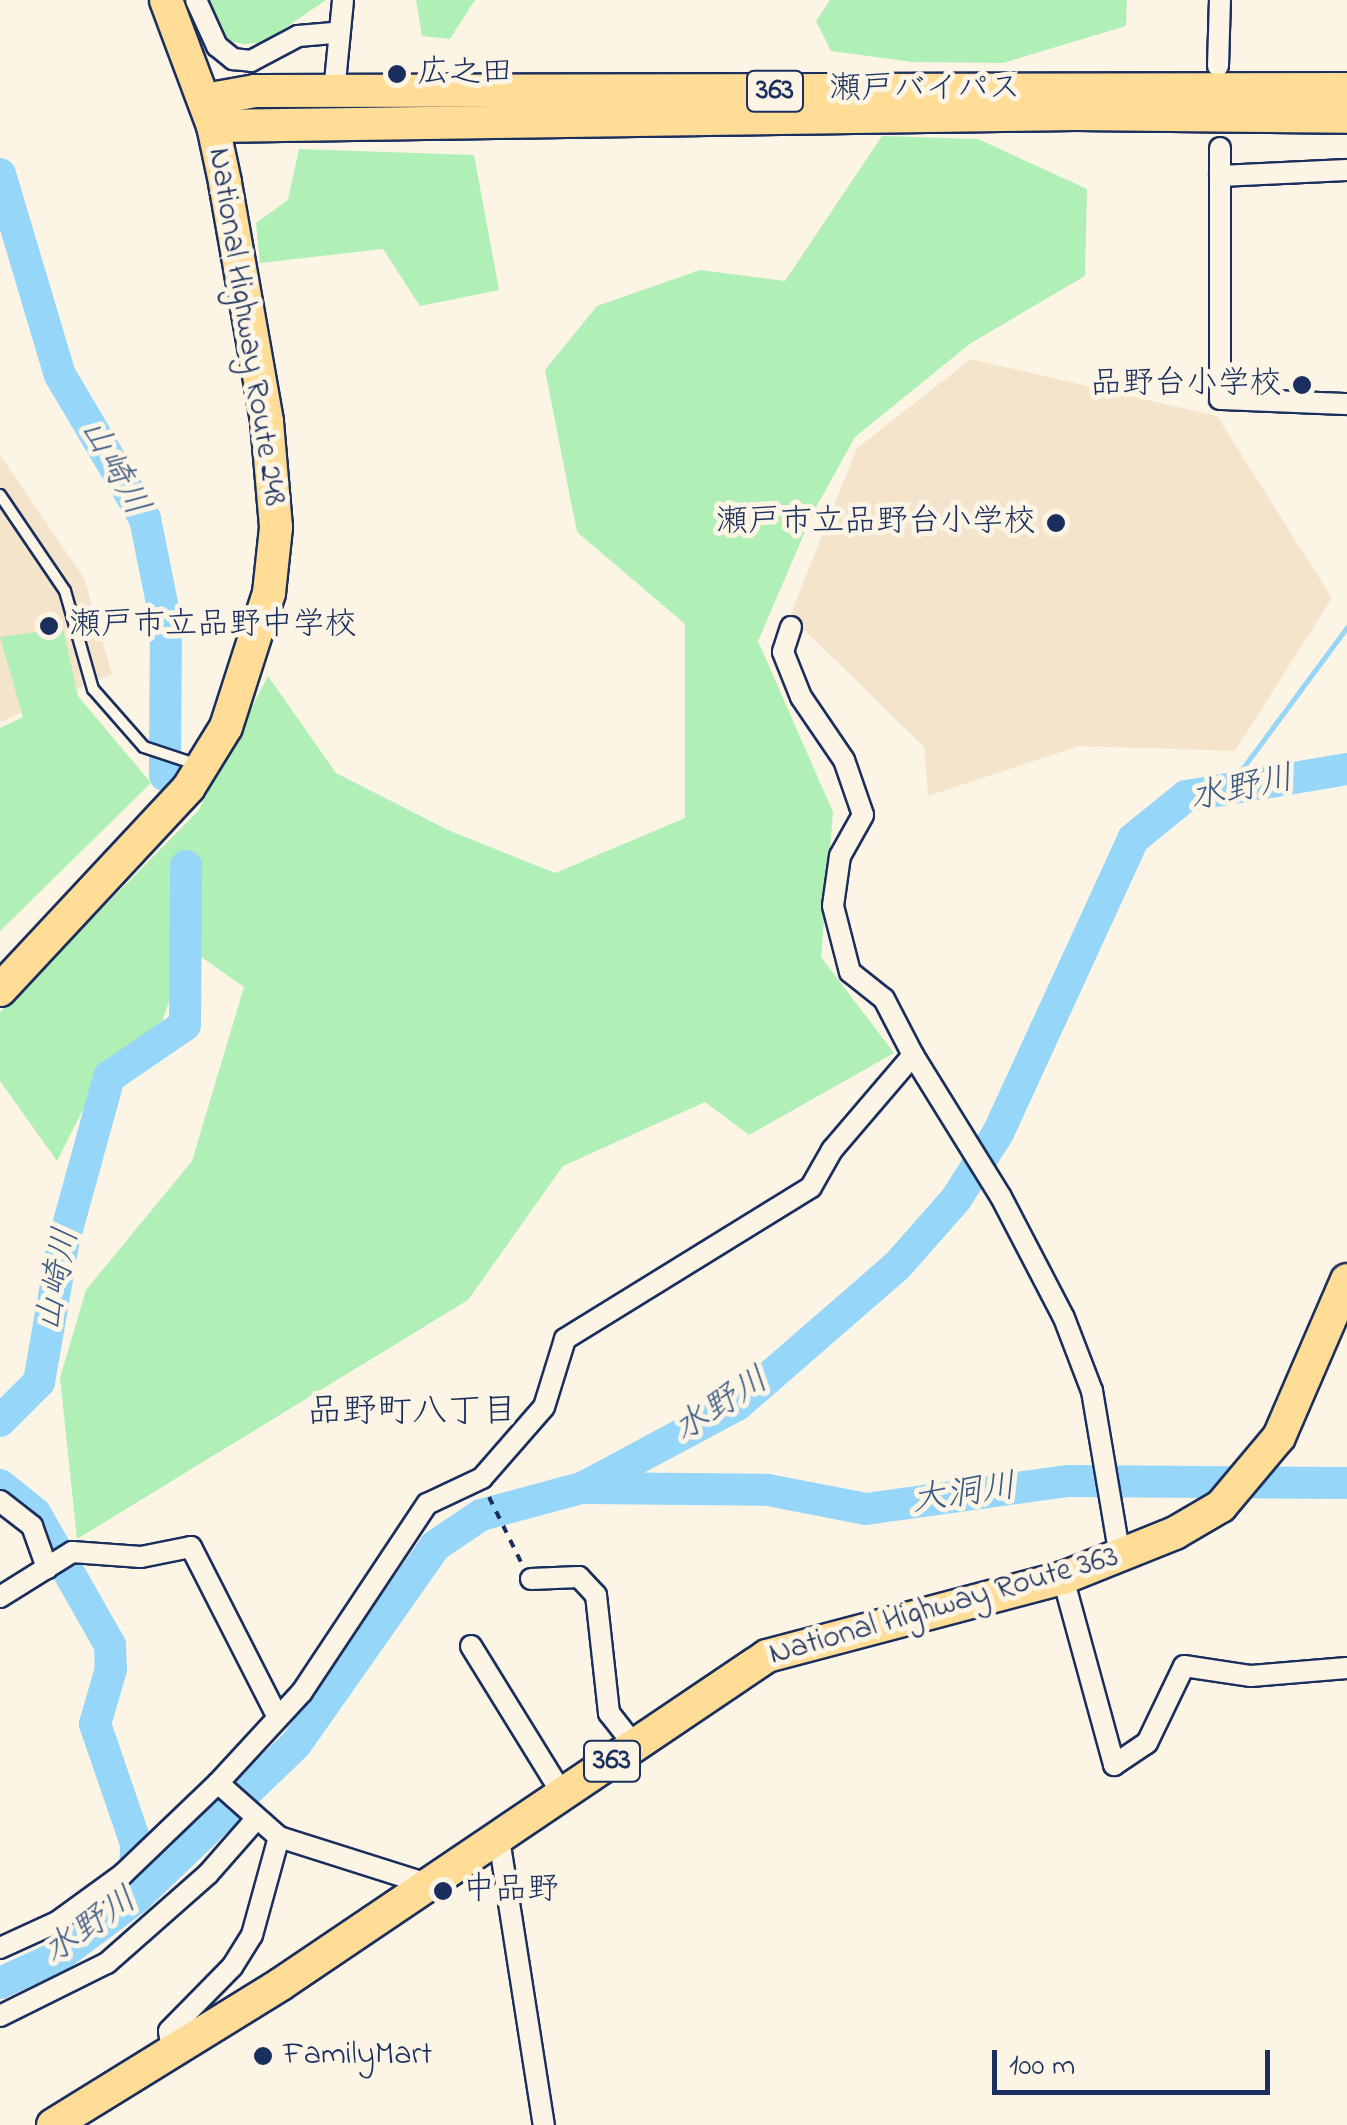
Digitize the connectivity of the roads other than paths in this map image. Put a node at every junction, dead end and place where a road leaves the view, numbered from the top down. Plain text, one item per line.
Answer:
1 (166, 0) edge
2 (196, 0) edge
3 (343, 0) edge
4 (1220, 0) edge
5 (336, 33) junction
6 (1218, 66) dead end
7 (1347, 89) edge
8 (334, 92) junction
9 (209, 113) junction
10 (1347, 117) edge
11 (1220, 148) dead end
12 (1347, 170) edge
13 (1220, 176) junction
14 (1347, 404) edge
15 (0, 495) edge
16 (792, 627) dead end
17 (191, 761) junction
18 (0, 990) edge
19 (913, 1055) junction
20 (1347, 1280) edge
21 (0, 1500) edge
22 (1120, 1556) junction
23 (47, 1568) junction
24 (1063, 1578) junction
25 (531, 1579) road end
26 (0, 1597) edge
27 (471, 1646) dead end
28 (1347, 1668) edge
29 (277, 1716) junction
30 (635, 1746) junction
31 (218, 1784) junction
32 (563, 1795) junction
33 (257, 1818) junction
34 (279, 1837) junction
35 (499, 1839) junction
36 (428, 1884) junction
37 (0, 1948) edge
38 (0, 2016) edge
39 (172, 2052) junction
40 (53, 2125) edge
41 (544, 2125) edge

1 - 9 highway, National Highway Route 248
2 - 5 street
3 - 5 street
4 - 6 street
5 - 8 street
7 - 8 highway, 瀬戸バイパス / 363
8 - 9 highway, 瀬戸バイパス / 363
9 - 10 highway, 瀬戸バイパス / 363
9 - 17 highway, National Highway Route 248
11 - 13 street
12 - 13 street
13 - 14 street
15 - 17 lane
16 - 19 street
17 - 18 highway, National Highway Route 248
19 - 22 street
19 - 29 street
20 - 22 highway, National Highway Route 363 / 363
21 - 23 street
22 - 24 highway, National Highway Route 363 / 363
23 - 26 street
23 - 29 street
24 - 28 street
24 - 30 highway, National Highway Route 363 / 363
25 - 30 street
27 - 32 street
29 - 31 street
30 - 32 highway, National Highway Route 363 / 363
31 - 33 street
31 - 37 street
32 - 35 highway, National Highway Route 363 / 363
33 - 34 street
33 - 38 street
34 - 36 street
34 - 39 street
35 - 36 highway, National Highway Route 363 / 363
35 - 41 street
36 - 39 highway, National Highway Route 363 / 363
39 - 40 highway, National Highway Route 363 / 363

